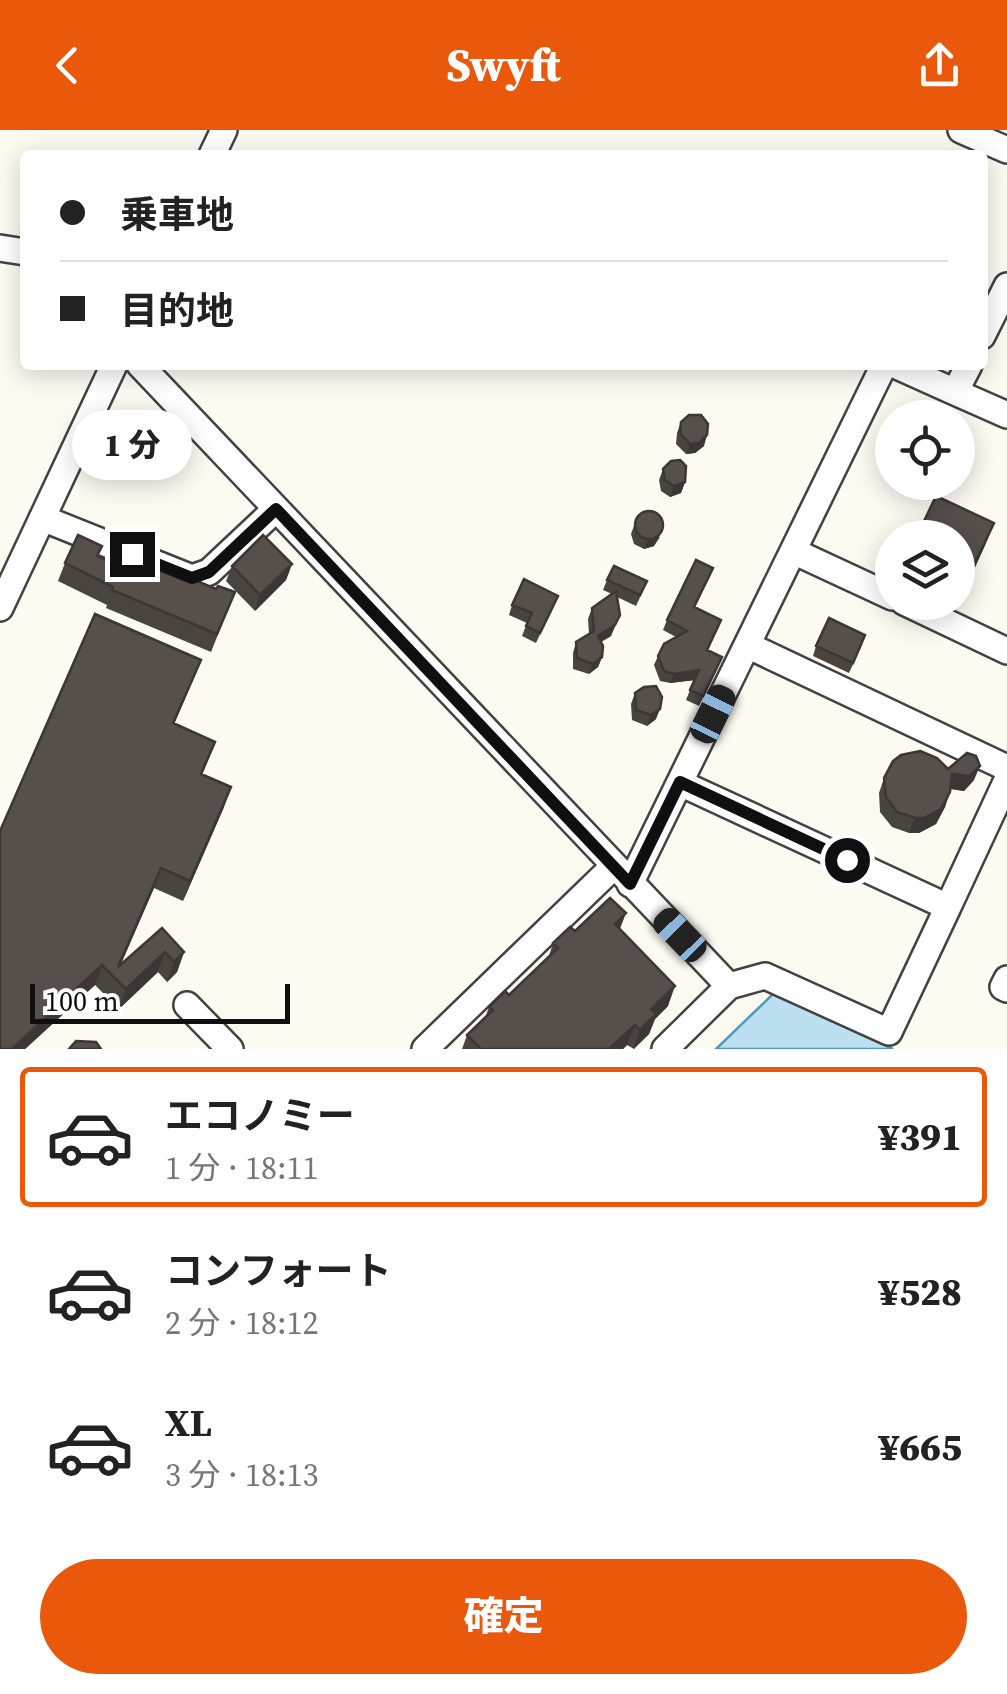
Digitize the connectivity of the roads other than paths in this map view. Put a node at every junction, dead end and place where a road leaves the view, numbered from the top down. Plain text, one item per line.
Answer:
1 (961, 130) edge
2 (1007, 150) edge
3 (1007, 286) edge
4 (988, 324) edge
5 (112, 370) edge
6 (145, 370) edge
7 (882, 370) edge
8 (906, 370) edge
9 (967, 370) edge
10 (956, 392) junction
11 (1007, 416) edge
12 (276, 509) junction
13 (42, 518) junction
14 (793, 551) junction
15 (875, 589) edge
16 (0, 608) edge
17 (943, 620) edge
18 (747, 645) junction
19 (1007, 650) edge
20 (1007, 768) edge
21 (1007, 780) edge
22 (680, 782) junction
23 (622, 875) junction
24 (948, 907) junction
25 (1007, 979) edge
26 (729, 986) junction
27 (1007, 989) edge
28 (187, 1005) dead end
29 (230, 1049) edge
30 (426, 1049) edge
31 (665, 1049) edge

1 - 2 street
3 - 4 street
5 - 13 street
6 - 12 street
7 - 14 street
8 - 10 street
9 - 10 street
10 - 11 street
12 - 13 street
12 - 23 street
13 - 16 street
14 - 15 street
14 - 18 street
17 - 19 street
18 - 20 street
18 - 22 street
21 - 24 street
22 - 23 street
22 - 24 street
23 - 26 street
23 - 30 street
24 - 26 street
25 - 27 street
26 - 31 street
28 - 29 street

